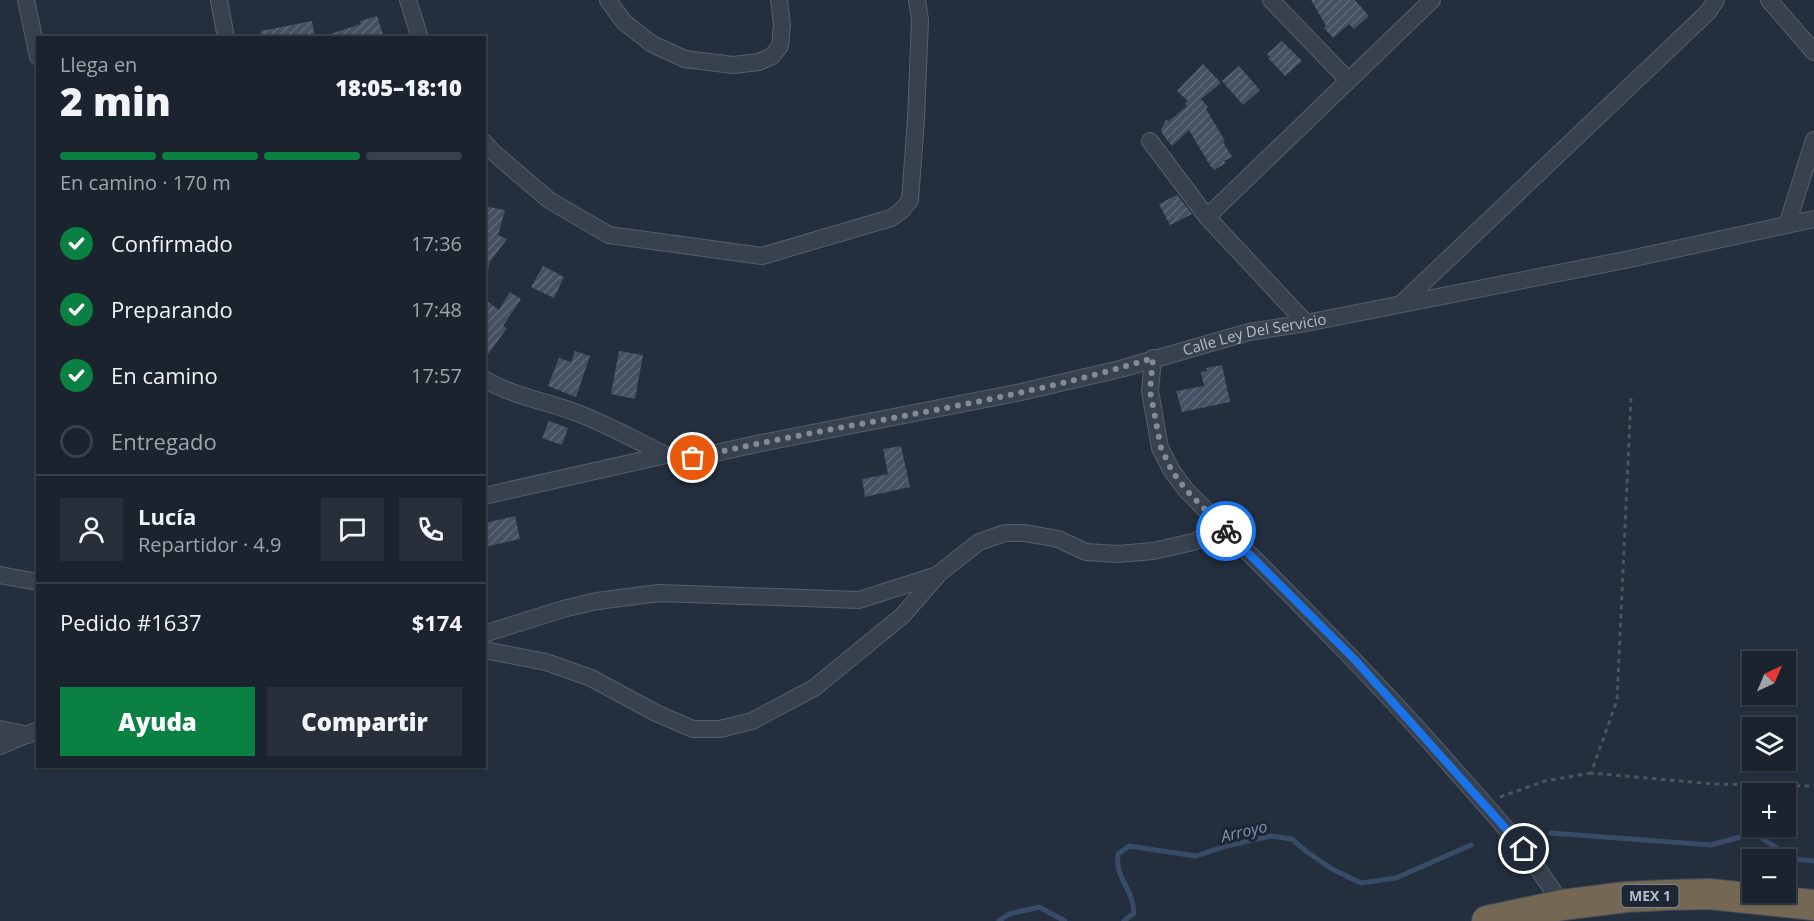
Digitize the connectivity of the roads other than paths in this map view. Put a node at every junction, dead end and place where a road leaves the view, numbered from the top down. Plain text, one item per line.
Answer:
1 (26, 0) edge
2 (219, 0) edge
3 (408, 0) edge
4 (608, 0) edge
5 (779, 0) edge
6 (917, 0) edge
7 (1270, 0) edge
8 (1432, 0) edge
9 (1716, 0) edge
10 (1769, 0) edge
11 (225, 36) edge
12 (419, 36) edge
13 (36, 48) edge
14 (1814, 52) edge
15 (1348, 80) junction
16 (1814, 140) edge
17 (1150, 141) dead end
18 (486, 144) edge
19 (1207, 217) junction
20 (1814, 219) edge
21 (1787, 225) junction
22 (1402, 303) junction
23 (1306, 323) junction
24 (1153, 358) junction
25 (486, 380) edge
26 (666, 455) junction
27 (486, 496) edge
28 (1223, 527) junction
29 (0, 575) edge
30 (937, 575) junction
31 (36, 582) edge
32 (486, 633) edge
33 (486, 650) edge
34 (0, 729) edge
35 (33, 732) edge
36 (0, 746) edge
37 (1562, 905) junction
38 (1814, 905) edge
39 (1487, 921) edge

1 - 13 street
2 - 11 street
3 - 12 street
4 - 5 street
6 - 18 street
7 - 15 street
8 - 15 street
9 - 22 street
10 - 14 street
15 - 19 street
16 - 21 street
17 - 19 street
19 - 23 street
20 - 21 street, Calle Ley Del Servicio
21 - 22 street, Calle Ley Del Servicio
22 - 23 street, Calle Ley Del Servicio
23 - 24 street, Calle Ley Del Servicio
24 - 26 street, Calle Ley Del Servicio
24 - 28 street
25 - 26 street
26 - 27 street, Calle Ley Del Servicio
28 - 30 street
28 - 37 street
29 - 31 street
30 - 32 street
30 - 33 street
34 - 35 street
35 - 36 street
37 - 38 highway, MEX 1
37 - 39 highway, MEX 1

